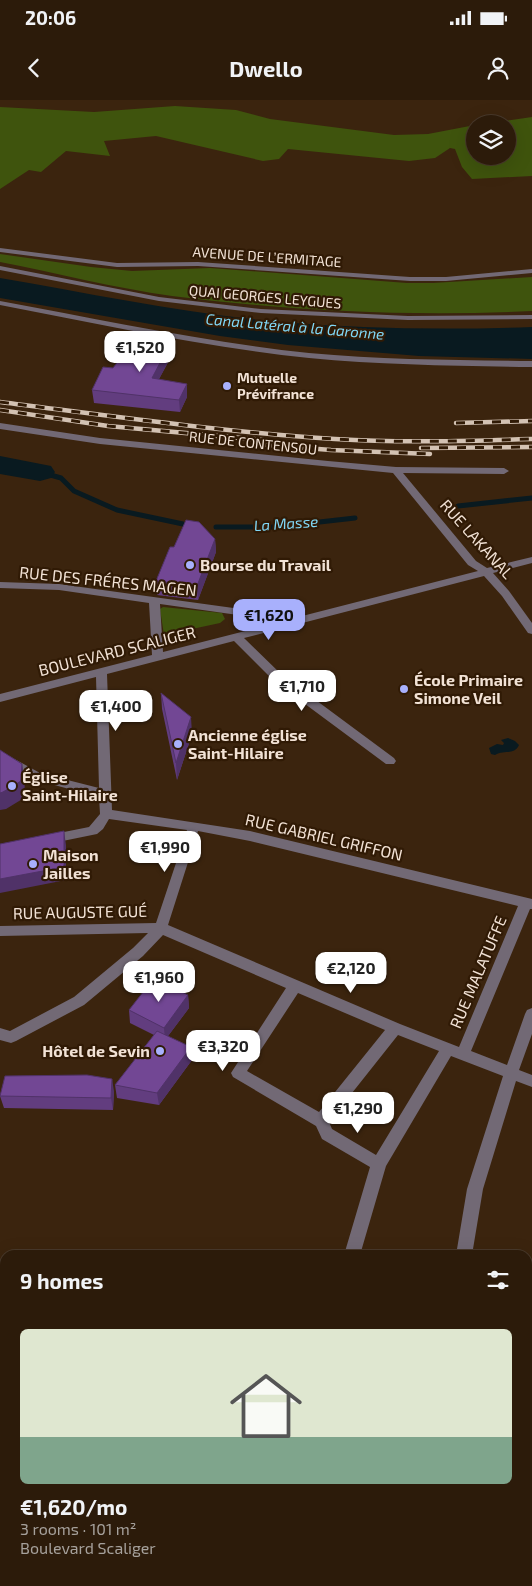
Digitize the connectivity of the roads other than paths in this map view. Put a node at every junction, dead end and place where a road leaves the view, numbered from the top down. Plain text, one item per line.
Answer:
1 (0, 250) edge
2 (0, 268) edge
3 (532, 272) edge
4 (0, 303) edge
5 (532, 317) edge
6 (418, 362) junction
7 (532, 364) edge
8 (532, 368) edge
9 (0, 426) edge
10 (396, 470) junction
11 (504, 471) dead end
12 (532, 560) edge
13 (486, 572) junction
14 (0, 585) edge
15 (154, 599) junction
16 (265, 629) junction
17 (532, 631) edge
18 (237, 636) junction
19 (158, 657) junction
20 (101, 672) junction
21 (0, 698) edge
22 (0, 755) edge
23 (390, 761) dead end
24 (105, 794) junction
25 (106, 814) junction
26 (194, 826) junction
27 (37, 840) edge
28 (529, 903) edge
29 (161, 928) junction
30 (0, 931) edge
31 (295, 986) junction
32 (532, 1014) edge
33 (395, 1028) junction
34 (0, 1034) edge
35 (448, 1049) junction
36 (463, 1054) junction
37 (511, 1073) junction
38 (532, 1081) edge
39 (321, 1121) junction
40 (379, 1164) junction
41 (353, 1250) edge
42 (465, 1250) edge

1 - 3 street, AVENUE DE L’ERMITAGE
2 - 5 street, QUAI GEORGES LEYGUES
4 - 6 street
6 - 7 street
6 - 8 street
9 - 10 street, RUE DE CONTENSOU
10 - 11 street, RUE DE CONTENSOU
10 - 13 street, RUE LAKANAL
12 - 13 street, BOULEVARD SCALIGER
13 - 16 street, BOULEVARD SCALIGER
13 - 17 street, RUE LAKANAL
14 - 15 street, RUE DES FRÉRES MAGEN
15 - 16 street, RUE DES FRÉRES MAGEN
15 - 19 street
16 - 18 street, BOULEVARD SCALIGER
18 - 19 street, BOULEVARD SCALIGER
18 - 23 street
19 - 20 street, BOULEVARD SCALIGER
20 - 21 street, BOULEVARD SCALIGER
20 - 24 street
22 - 24 street
24 - 25 street
25 - 26 street, RUE GABRIEL GRIFFON
25 - 27 street
26 - 28 street, RUE GABRIEL GRIFFON
26 - 29 street
28 - 36 street, RUE MALATUFFE
29 - 30 street, RUE AUGUSTE GUÉ
29 - 31 street
29 - 34 street
31 - 33 street
31 - 39 street
32 - 37 street
33 - 35 street
33 - 39 street
35 - 36 street
35 - 40 street
36 - 37 street
37 - 38 street
37 - 42 street
39 - 40 street
40 - 41 street

